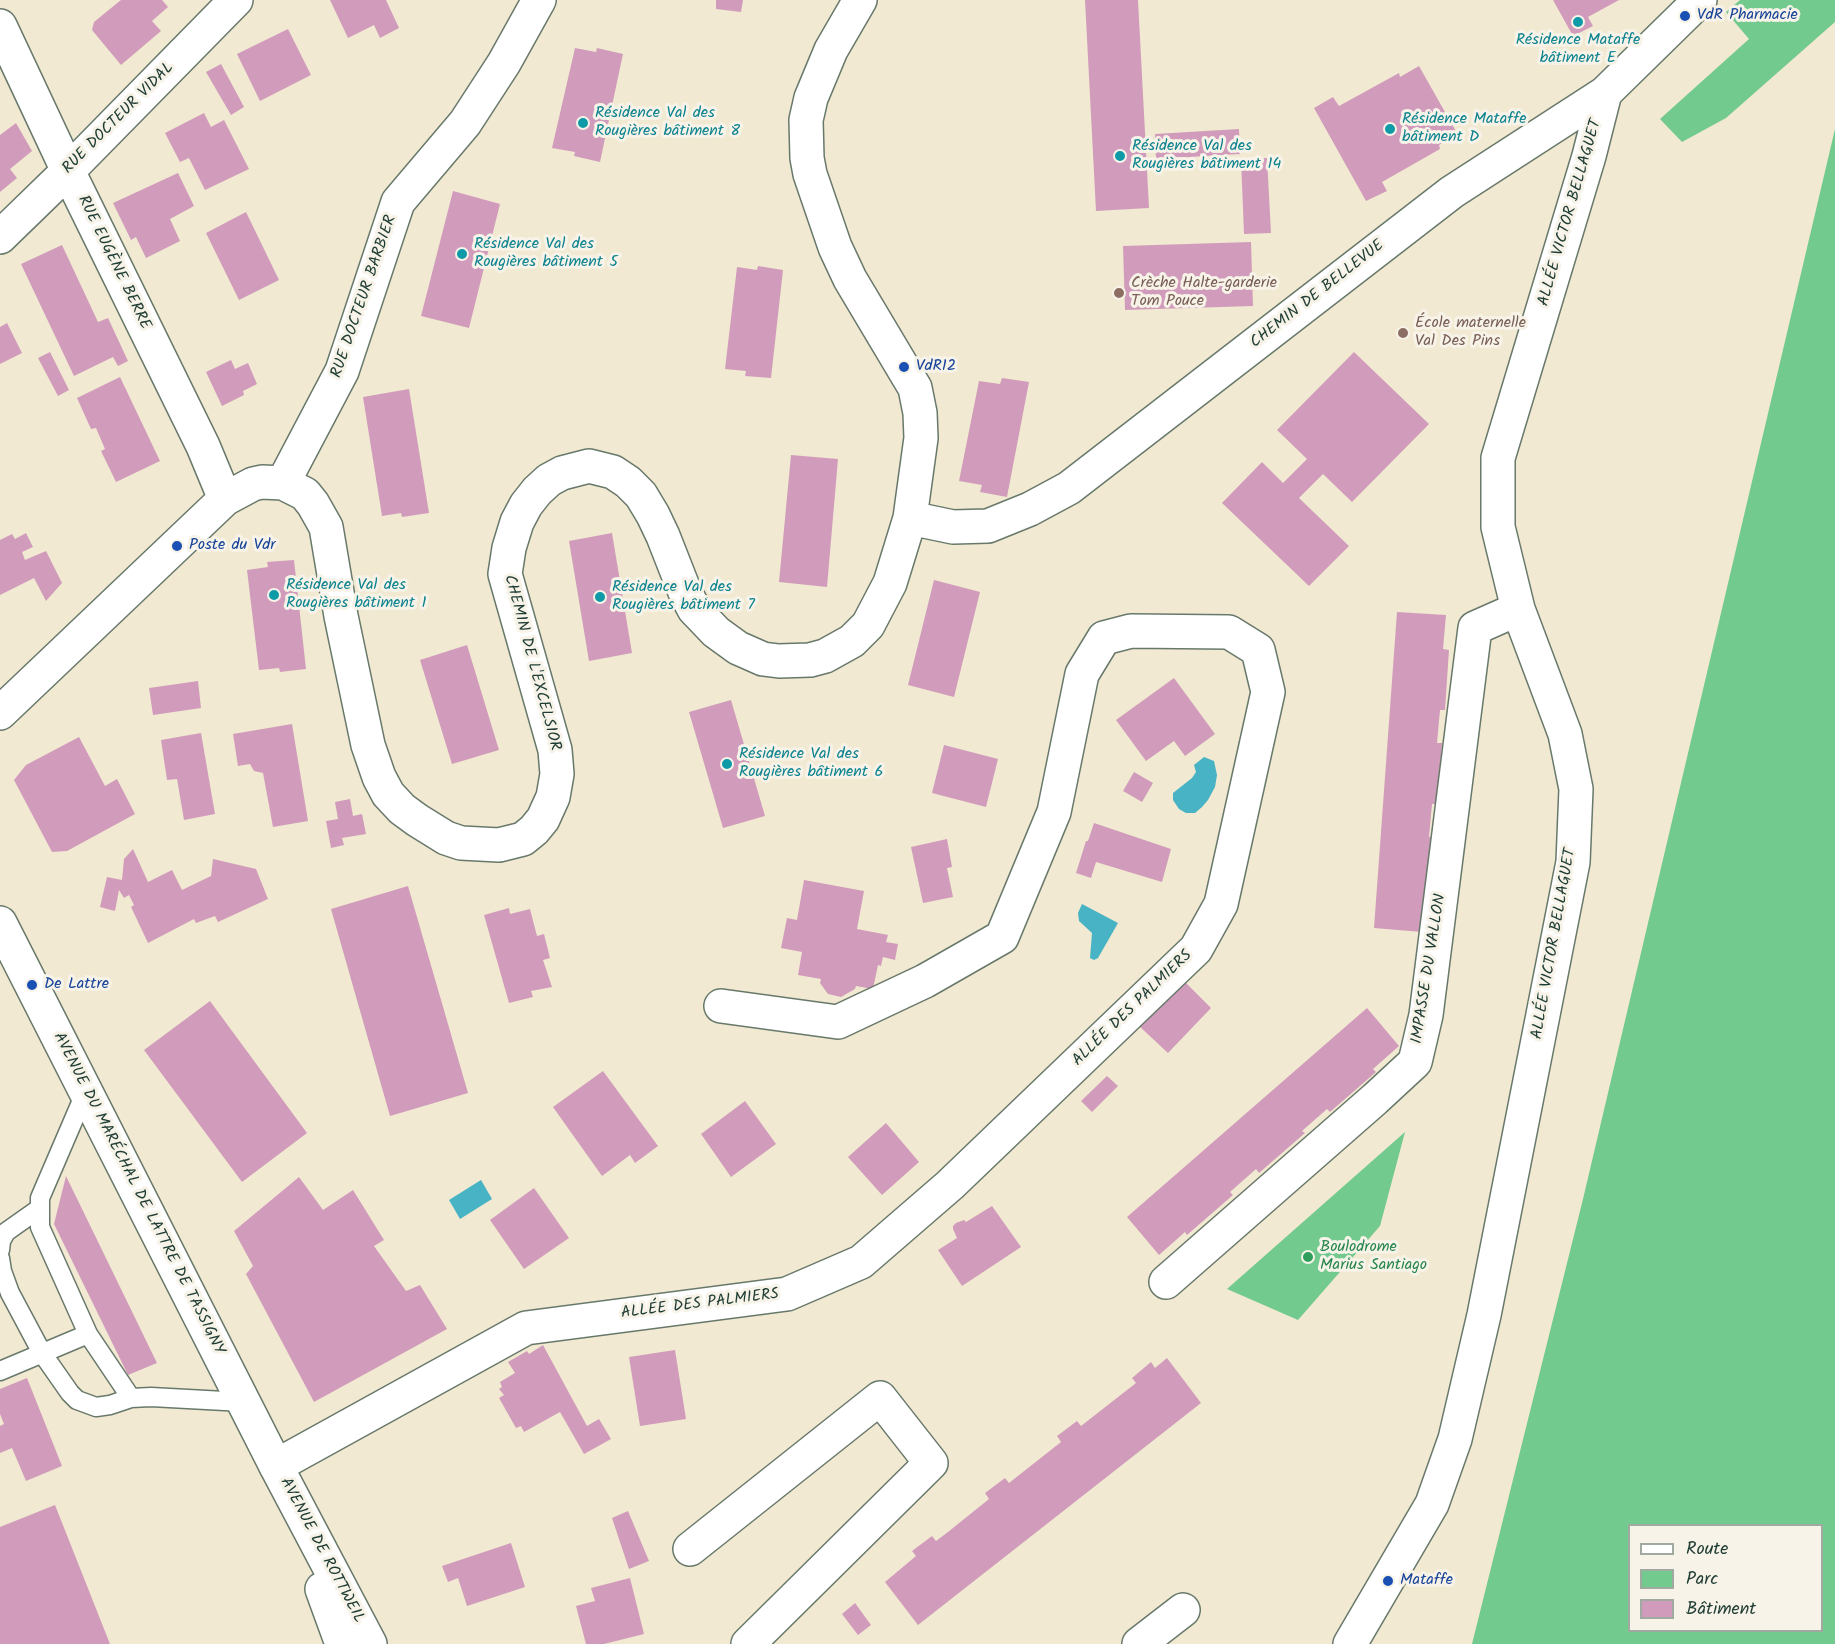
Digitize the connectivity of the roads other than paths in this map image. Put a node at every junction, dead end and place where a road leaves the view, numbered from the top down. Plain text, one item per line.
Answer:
1 (236, 0) edge
2 (539, 0) edge
3 (860, 0) edge
4 (1700, 0) edge
5 (0, 26) edge
6 (1605, 93) junction
7 (68, 171) junction
8 (0, 237) edge
9 (283, 483) junction
10 (225, 499) junction
11 (910, 518) junction
12 (1518, 609) junction
13 (0, 713) edge
14 (0, 923) edge
15 (721, 1006) dead end
16 (86, 1091) junction
17 (40, 1208) junction
18 (0, 1250) edge
19 (0, 1258) edge
20 (1166, 1282) dead end
21 (88, 1334) junction
22 (42, 1353) junction
23 (0, 1371) edge
24 (131, 1398) junction
25 (243, 1402) junction
26 (276, 1466) junction
27 (690, 1549) dead end
28 (1183, 1610) dead end
29 (342, 1644) edge
30 (370, 1644) edge
31 (748, 1644) edge
32 (1139, 1644) edge
33 (1350, 1644) edge

1 - 7 street, RUE DOCTEUR VIDAL
2 - 9 street, RUE DOCTEUR BARBIER
3 - 11 street, CHEMIN DE L'EXCELSIOR
4 - 6 street, CHEMIN DE BELLEVUE
5 - 7 street, RUE EUGÈNE BERRE
6 - 11 street, CHEMIN DE BELLEVUE
6 - 12 street, ALLÉE VICTOR BELLAGUET
7 - 8 street, RUE DOCTEUR VIDAL
7 - 10 street, RUE EUGÈNE BERRE
9 - 10 street
9 - 11 street, CHEMIN DE L'EXCELSIOR
10 - 13 street
12 - 20 street, IMPASSE DU VALLON
12 - 33 street, ALLÉE VICTOR BELLAGUET
14 - 16 street, AVENUE DU MARÉCHAL DE LATTRE DE TASSIGNY
15 - 26 street, ALLÉE DES PALMIERS
16 - 17 lane
16 - 25 street, AVENUE DU MARÉCHAL DE LATTRE DE TASSIGNY
17 - 18 lane
17 - 21 lane
19 - 22 lane
21 - 22 lane
21 - 24 lane
22 - 23 lane
22 - 24 lane
24 - 25 lane
25 - 26 street, AVENUE DU MARÉCHAL DE LATTRE DE TASSIGNY
26 - 29 street, AVENUE DE ROTTWEIL
26 - 30 street, AVENUE DE ROTTWEIL
27 - 31 street
28 - 32 street

